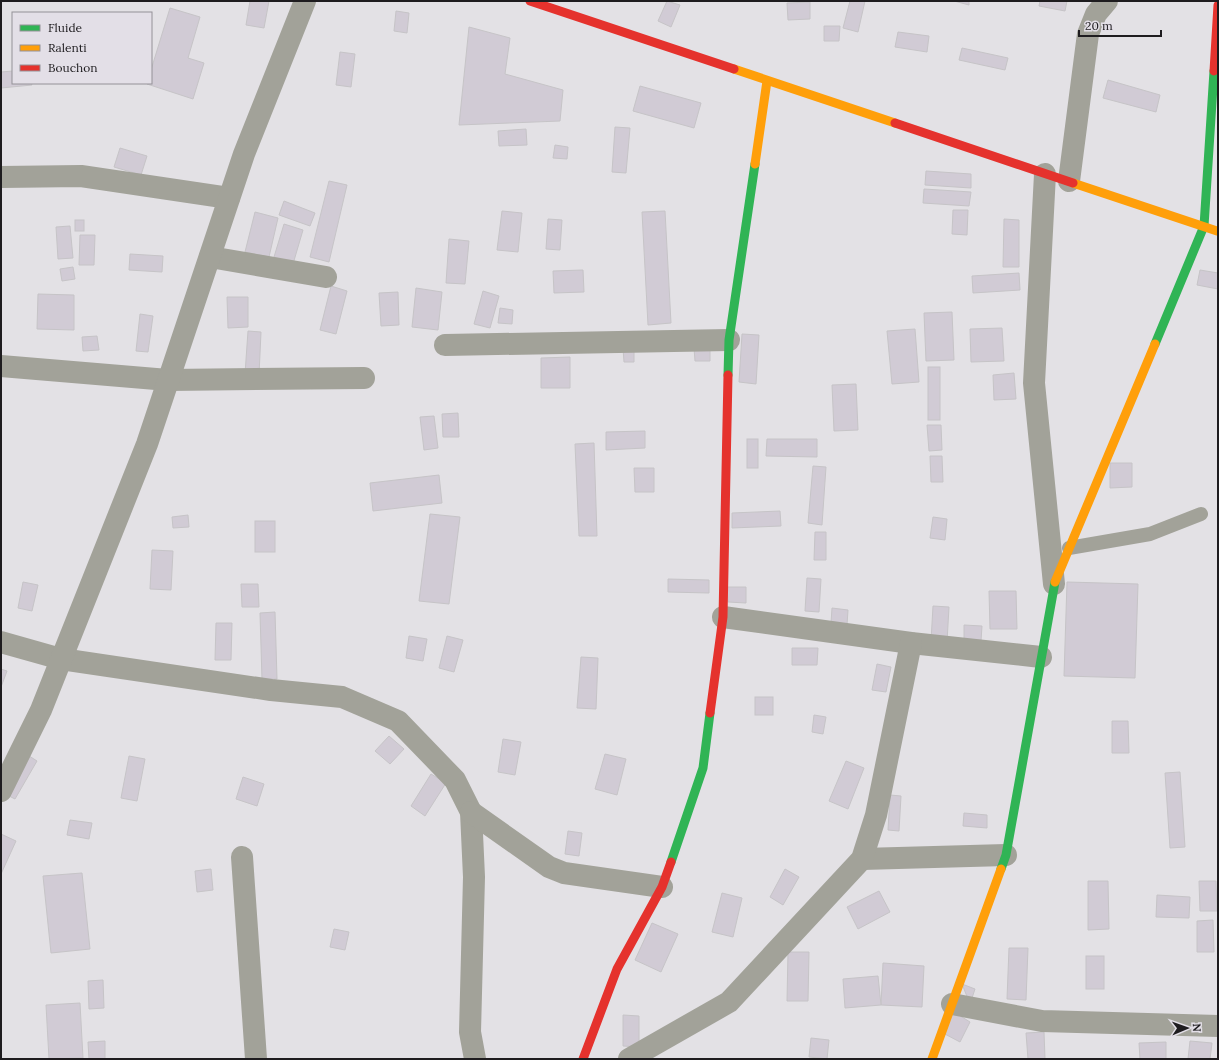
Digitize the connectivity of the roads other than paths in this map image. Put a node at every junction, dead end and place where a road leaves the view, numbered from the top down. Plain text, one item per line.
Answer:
1 (305, 1) edge
2 (530, 1) edge
3 (1107, 1) edge
4 (1218, 5) edge
5 (767, 82) junction
6 (1045, 174) junction
7 (1, 177) edge
8 (1068, 181) junction
9 (230, 198) junction
10 (1204, 226) junction
11 (1218, 231) edge
12 (210, 257) junction
13 (326, 277) dead end
14 (729, 340) junction
15 (445, 345) dead end
16 (1, 366) edge
17 (364, 378) dead end
18 (168, 380) junction
19 (1201, 514) dead end
20 (1068, 548) junction
21 (1054, 584) junction
22 (723, 617) junction
23 (1, 642) edge
24 (911, 643) junction
25 (1041, 657) junction
26 (61, 659) junction
27 (1, 791) edge
28 (471, 812) junction
29 (1006, 854) junction
30 (242, 856) dead end
31 (862, 859) junction
32 (662, 887) junction
33 (952, 1004) junction
34 (1218, 1026) edge
35 (256, 1059) edge
36 (475, 1059) edge
37 (583, 1059) edge
38 (629, 1059) edge
39 (932, 1059) edge

1 - 9 street
2 - 5 street
3 - 8 street
4 - 10 street
5 - 6 street
5 - 14 street
6 - 8 street
6 - 21 street
7 - 9 street
8 - 10 street
9 - 12 street
10 - 11 street
10 - 20 street
12 - 13 street
12 - 18 street
14 - 15 street
14 - 22 street
16 - 18 street
17 - 18 street
18 - 26 street
19 - 20 lane
20 - 21 street
21 - 25 street
22 - 24 street
22 - 32 street
23 - 26 street
24 - 25 street
24 - 31 street
25 - 29 street
26 - 27 street
26 - 28 street
28 - 32 street
28 - 36 street
29 - 31 street
29 - 33 street
30 - 35 street
31 - 38 street
32 - 37 street
33 - 34 street
33 - 39 street

